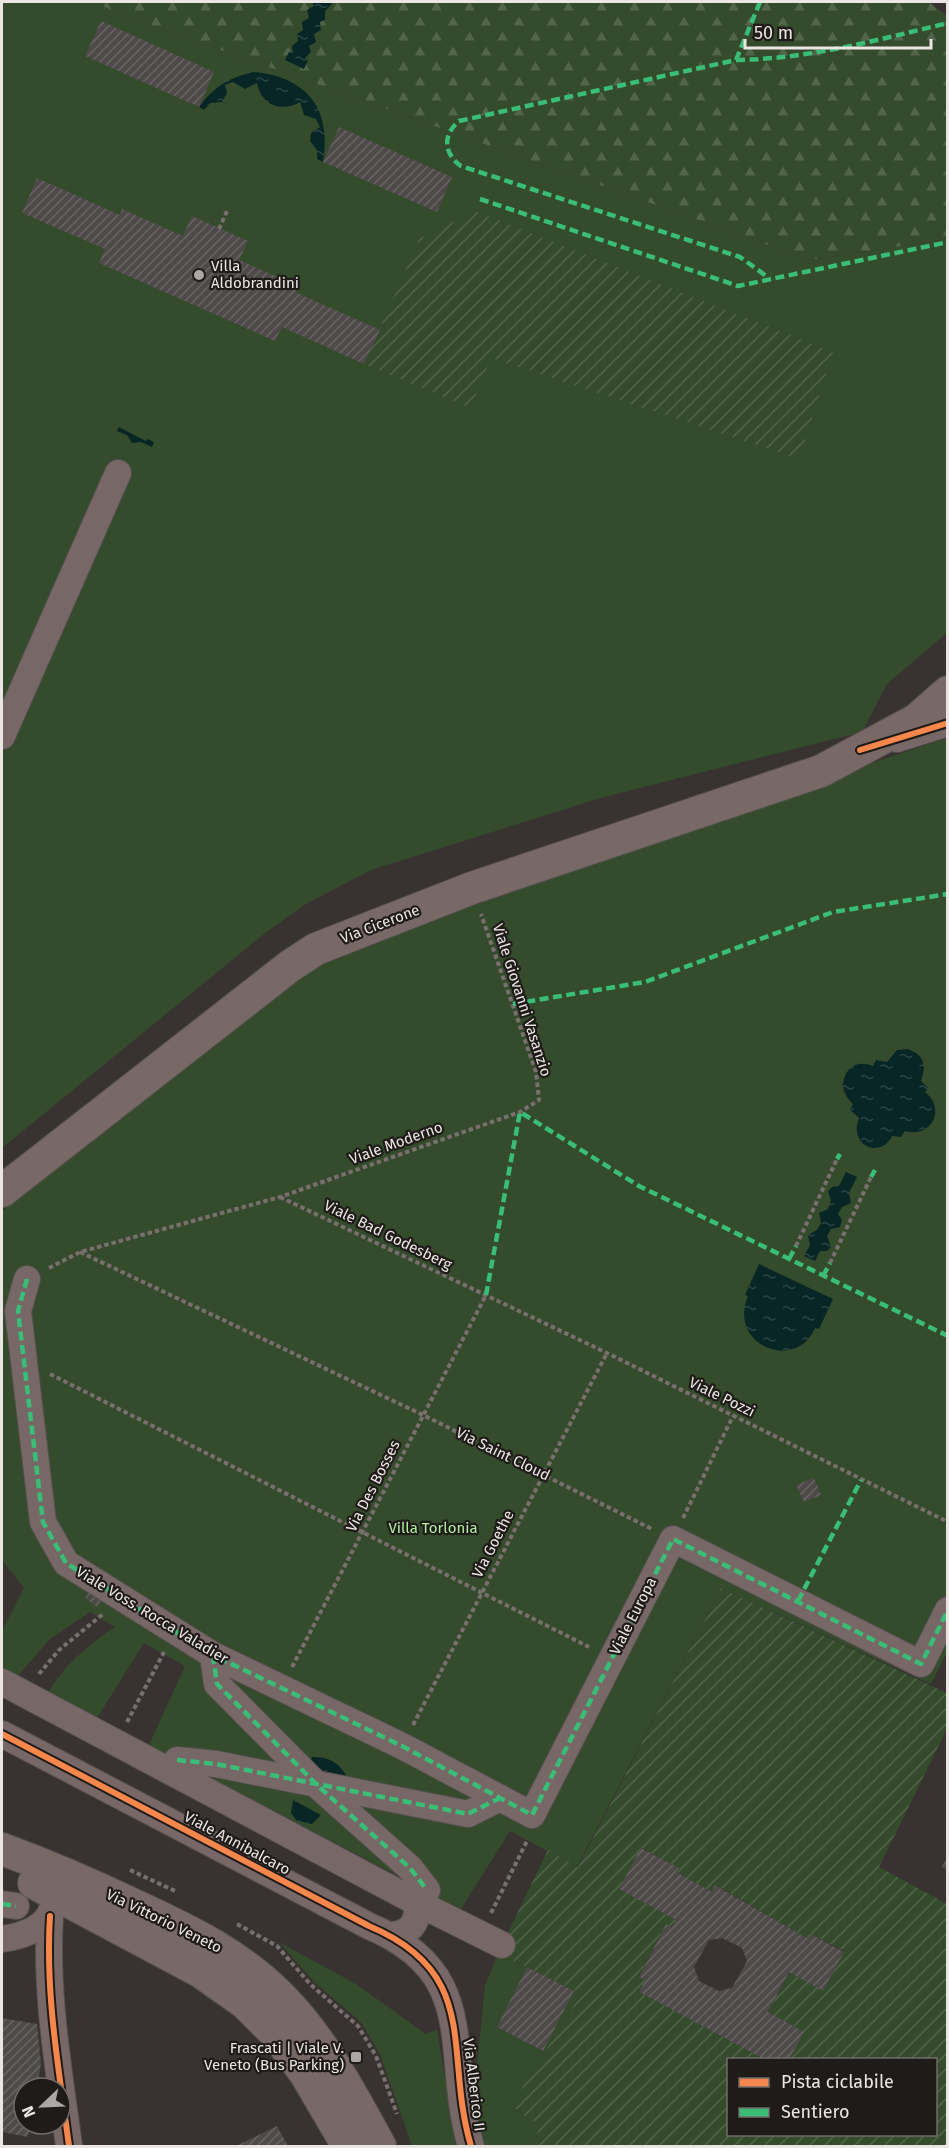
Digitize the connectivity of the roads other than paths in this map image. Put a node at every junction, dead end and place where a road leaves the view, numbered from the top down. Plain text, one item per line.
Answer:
1 (118, 473) dead end
2 (948, 692) edge
3 (948, 723) edge
4 (2, 736) edge
5 (860, 750) junction
6 (2, 1191) edge
7 (27, 1279) road end
8 (948, 1610) edge
9 (213, 1655) junction
10 (2, 1682) edge
11 (2, 1734) edge
12 (177, 1760) dead end
13 (318, 1786) junction
14 (500, 1798) junction
15 (532, 1815) joint
16 (2, 1850) edge
17 (2, 1872) edge
18 (57, 1894) junction
19 (422, 1896) junction
20 (391, 1935) junction
21 (2, 1939) edge
22 (501, 1945) dead end
23 (444, 1991) joint
24 (69, 2146) edge
25 (348, 2146) edge
26 (380, 2146) edge
27 (471, 2146) edge

1 - 4 street
2 - 5 main road, Via Cicerone
3 - 5 street
5 - 6 main road, Via Cicerone
7 - 9 street, Viale Voss. Rocca Valadier
8 - 15 street, Viale Europa
9 - 13 street
9 - 14 street, Viale Voss. Rocca Valadier
10 - 19 street
11 - 20 street, Viale Annibalcaro
12 - 13 street
13 - 14 street
13 - 19 street
14 - 15 street, Viale Voss. Rocca Valadier
16 - 18 main road, Via Vittorio Veneto
17 - 18 main road, Via Vittorio Veneto
18 - 21 street
18 - 24 street
18 - 25 main road, Via Vittorio Veneto
18 - 26 main road, Via Vittorio Veneto
19 - 20 street
19 - 22 street
20 - 23 street, Viale Annibalcaro
23 - 27 street, Via Alberico II

